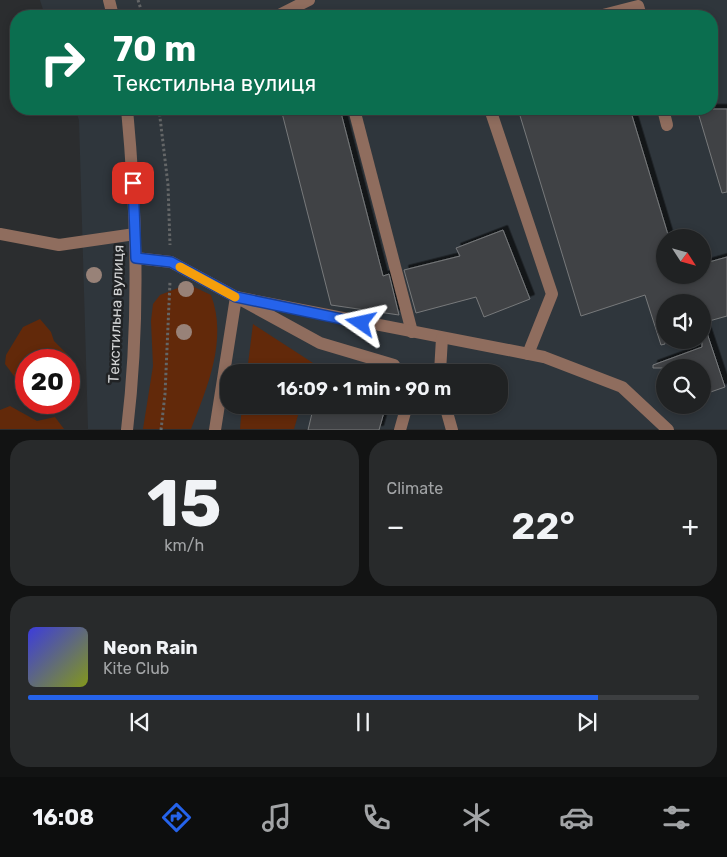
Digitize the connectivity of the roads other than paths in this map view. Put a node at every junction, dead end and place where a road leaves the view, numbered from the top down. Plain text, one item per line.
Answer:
1 (309, 0) edge
2 (289, 10) edge
3 (622, 10) edge
4 (639, 10) edge
5 (128, 115) edge
6 (356, 115) edge
7 (492, 115) edge
8 (664, 115) edge
9 (667, 125) dead end
10 (0, 234) edge
11 (135, 234) junction
12 (136, 258) junction
13 (236, 297) junction
14 (412, 332) junction
15 (442, 338) junction
16 (528, 354) junction
17 (391, 364) edge
18 (440, 364) edge
19 (404, 414) edge
20 (448, 414) edge
21 (127, 430) edge
22 (215, 430) edge
23 (400, 430) edge
24 (452, 430) edge
25 (668, 430) edge

1 - 2 street
3 - 4 street
5 - 11 street, Текстильна вулиця
6 - 14 street
7 - 16 street
8 - 9 street
10 - 11 street
11 - 12 street, Текстильна вулиця
12 - 13 street
12 - 21 street, Текстильна вулиця
13 - 14 street
13 - 17 street
13 - 22 street
14 - 15 street
15 - 16 street
15 - 18 street
16 - 25 street
19 - 23 street
20 - 24 street

